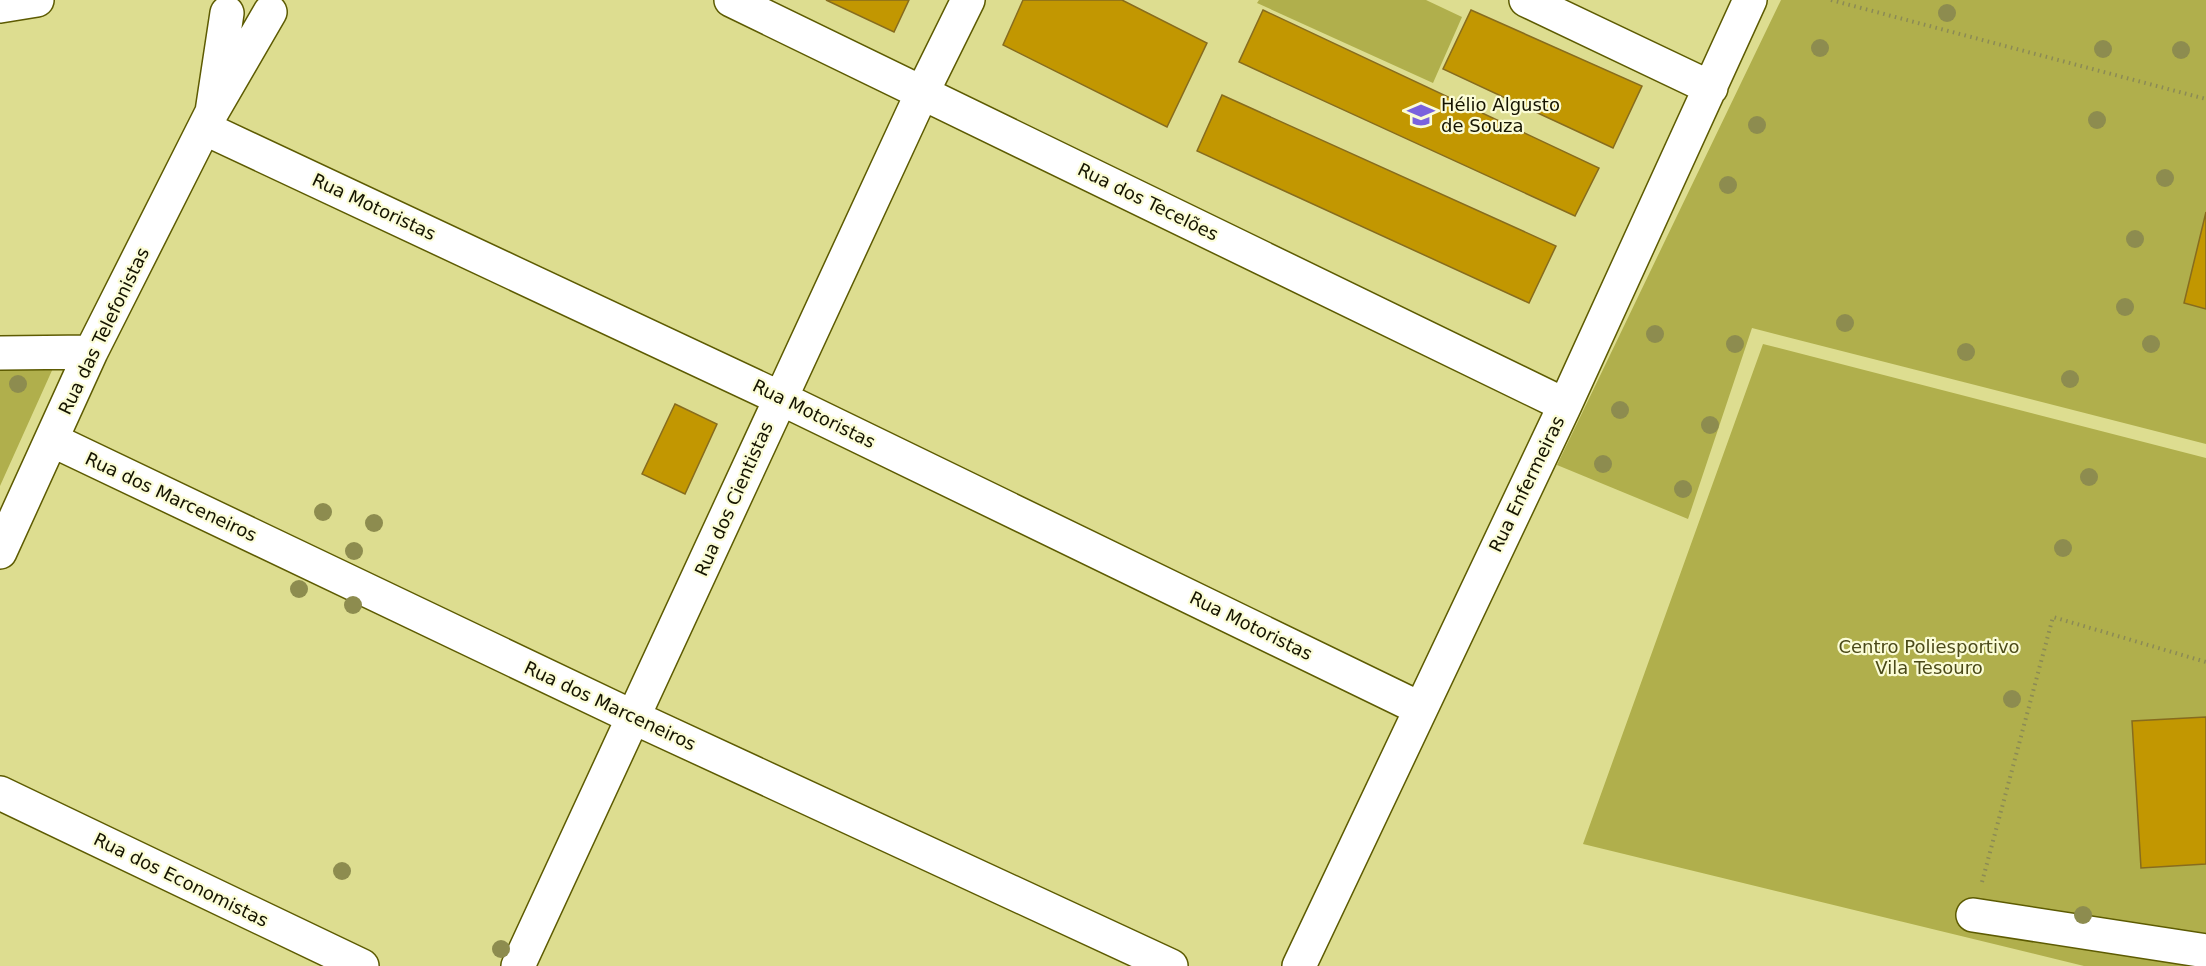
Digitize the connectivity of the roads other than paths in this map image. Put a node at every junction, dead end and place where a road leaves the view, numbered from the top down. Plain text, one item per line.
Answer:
1 (37, 0) edge
2 (731, 0) edge
3 (968, 0) edge
4 (1526, 0) edge
5 (1750, 0) edge
6 (0, 6) edge
7 (222, 6) edge
8 (275, 6) edge
9 (1711, 88) junction
10 (922, 93) junction
11 (208, 120) junction
12 (0, 352) edge
13 (91, 352) junction
14 (780, 398) junction
15 (1565, 405) junction
16 (52, 440) junction
17 (0, 552) edge
18 (1419, 708) junction
19 (635, 718) junction
20 (0, 793) edge
21 (1973, 915) road end
22 (2206, 951) edge
23 (362, 966) edge
24 (518, 966) edge
25 (1171, 966) edge
26 (1299, 966) edge

1 - 6 street
2 - 10 street, Rua dos Tecelões
3 - 10 street, Rua dos Cientistas
4 - 9 street
5 - 9 street, Rua Enfermeiras
7 - 8 street
7 - 11 street
8 - 11 street
9 - 15 street, Rua Enfermeiras
10 - 14 street, Rua dos Cientistas
10 - 15 street, Rua dos Tecelões
11 - 13 street, Rua das Telefonistas
11 - 14 street, Rua Motoristas
12 - 13 street
13 - 16 street, Rua das Telefonistas
14 - 18 street, Rua Motoristas
14 - 19 street, Rua dos Cientistas
15 - 18 street, Rua Enfermeiras
16 - 17 street, Rua das Telefonistas
16 - 19 street, Rua dos Marceneiros
18 - 26 street, Rua Enfermeiras
19 - 24 street, Rua dos Cientistas
19 - 25 street, Rua dos Marceneiros
20 - 23 street, Rua dos Economistas
21 - 22 street

